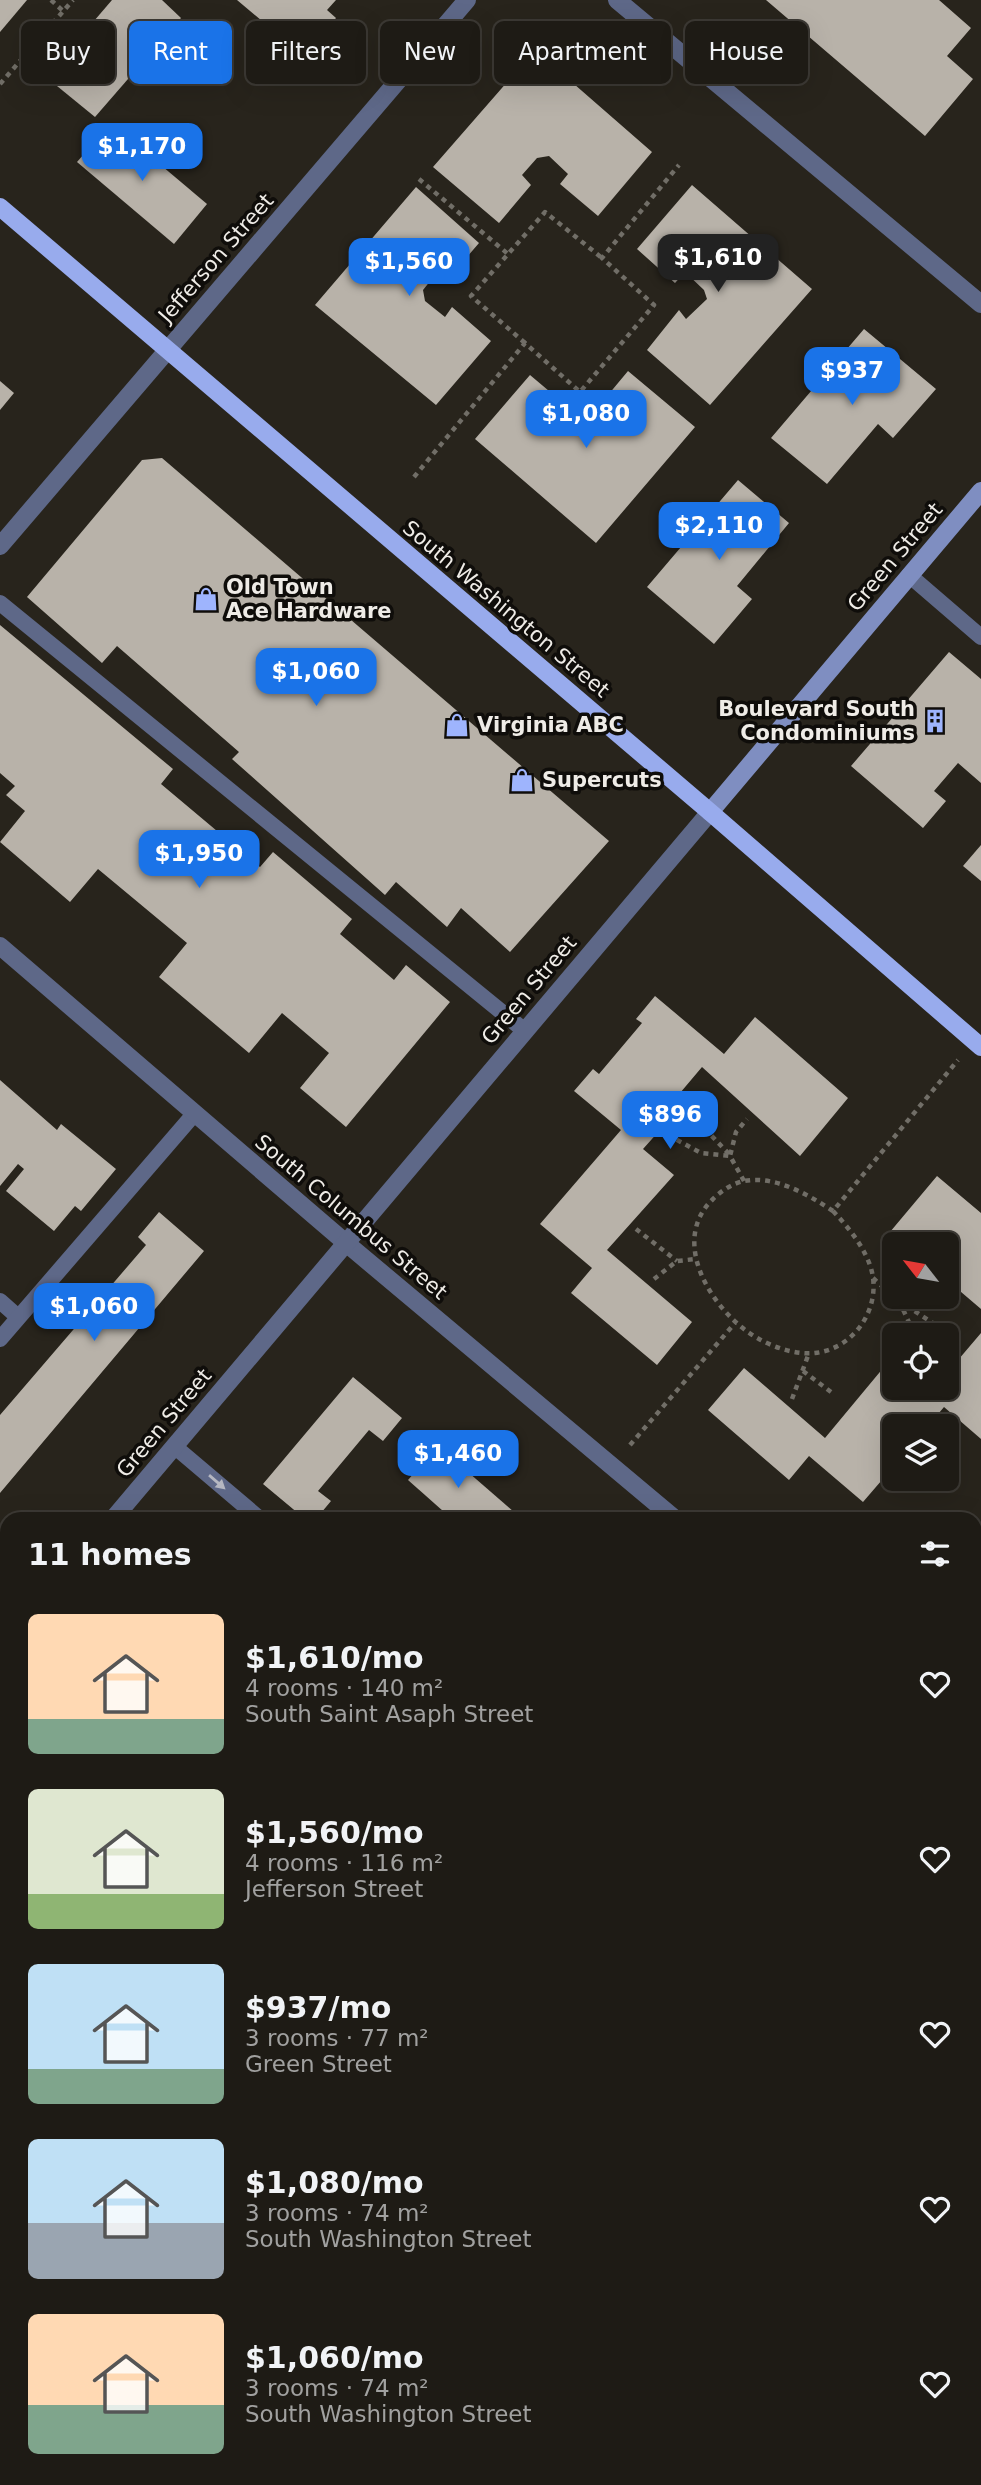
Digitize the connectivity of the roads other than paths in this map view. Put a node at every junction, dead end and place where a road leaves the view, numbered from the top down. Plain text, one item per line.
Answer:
1 (467, 0) edge
2 (617, 0) edge
3 (0, 206) edge
4 (981, 304) edge
5 (168, 349) junction
6 (981, 491) edge
7 (0, 546) edge
8 (909, 575) junction
9 (0, 603) edge
10 (981, 637) edge
11 (710, 812) junction
12 (0, 946) edge
13 (524, 1031) junction
14 (978, 1044) edge
15 (195, 1113) junction
16 (346, 1243) junction
17 (0, 1301) edge
18 (19, 1317) junction
19 (0, 1339) edge
20 (174, 1446) junction
21 (119, 1512) edge
22 (252, 1512) edge
23 (666, 1512) edge

1 - 5 street, Jefferson Street
2 - 4 street
3 - 5 main road, South Washington Street
5 - 7 street, Jefferson Street
5 - 11 main road, South Washington Street
6 - 8 street, Green Street
8 - 10 lane
8 - 11 street, Green Street
9 - 13 lane
11 - 13 street, Green Street
11 - 14 main road, South Washington Street
12 - 15 street, South Columbus Street
13 - 16 street, Green Street
15 - 16 street, South Columbus Street
15 - 18 lane
16 - 20 street, Green Street
16 - 23 street, South Columbus Street
17 - 18 lane
18 - 19 lane
20 - 21 street, Green Street
20 -> 22 lane

